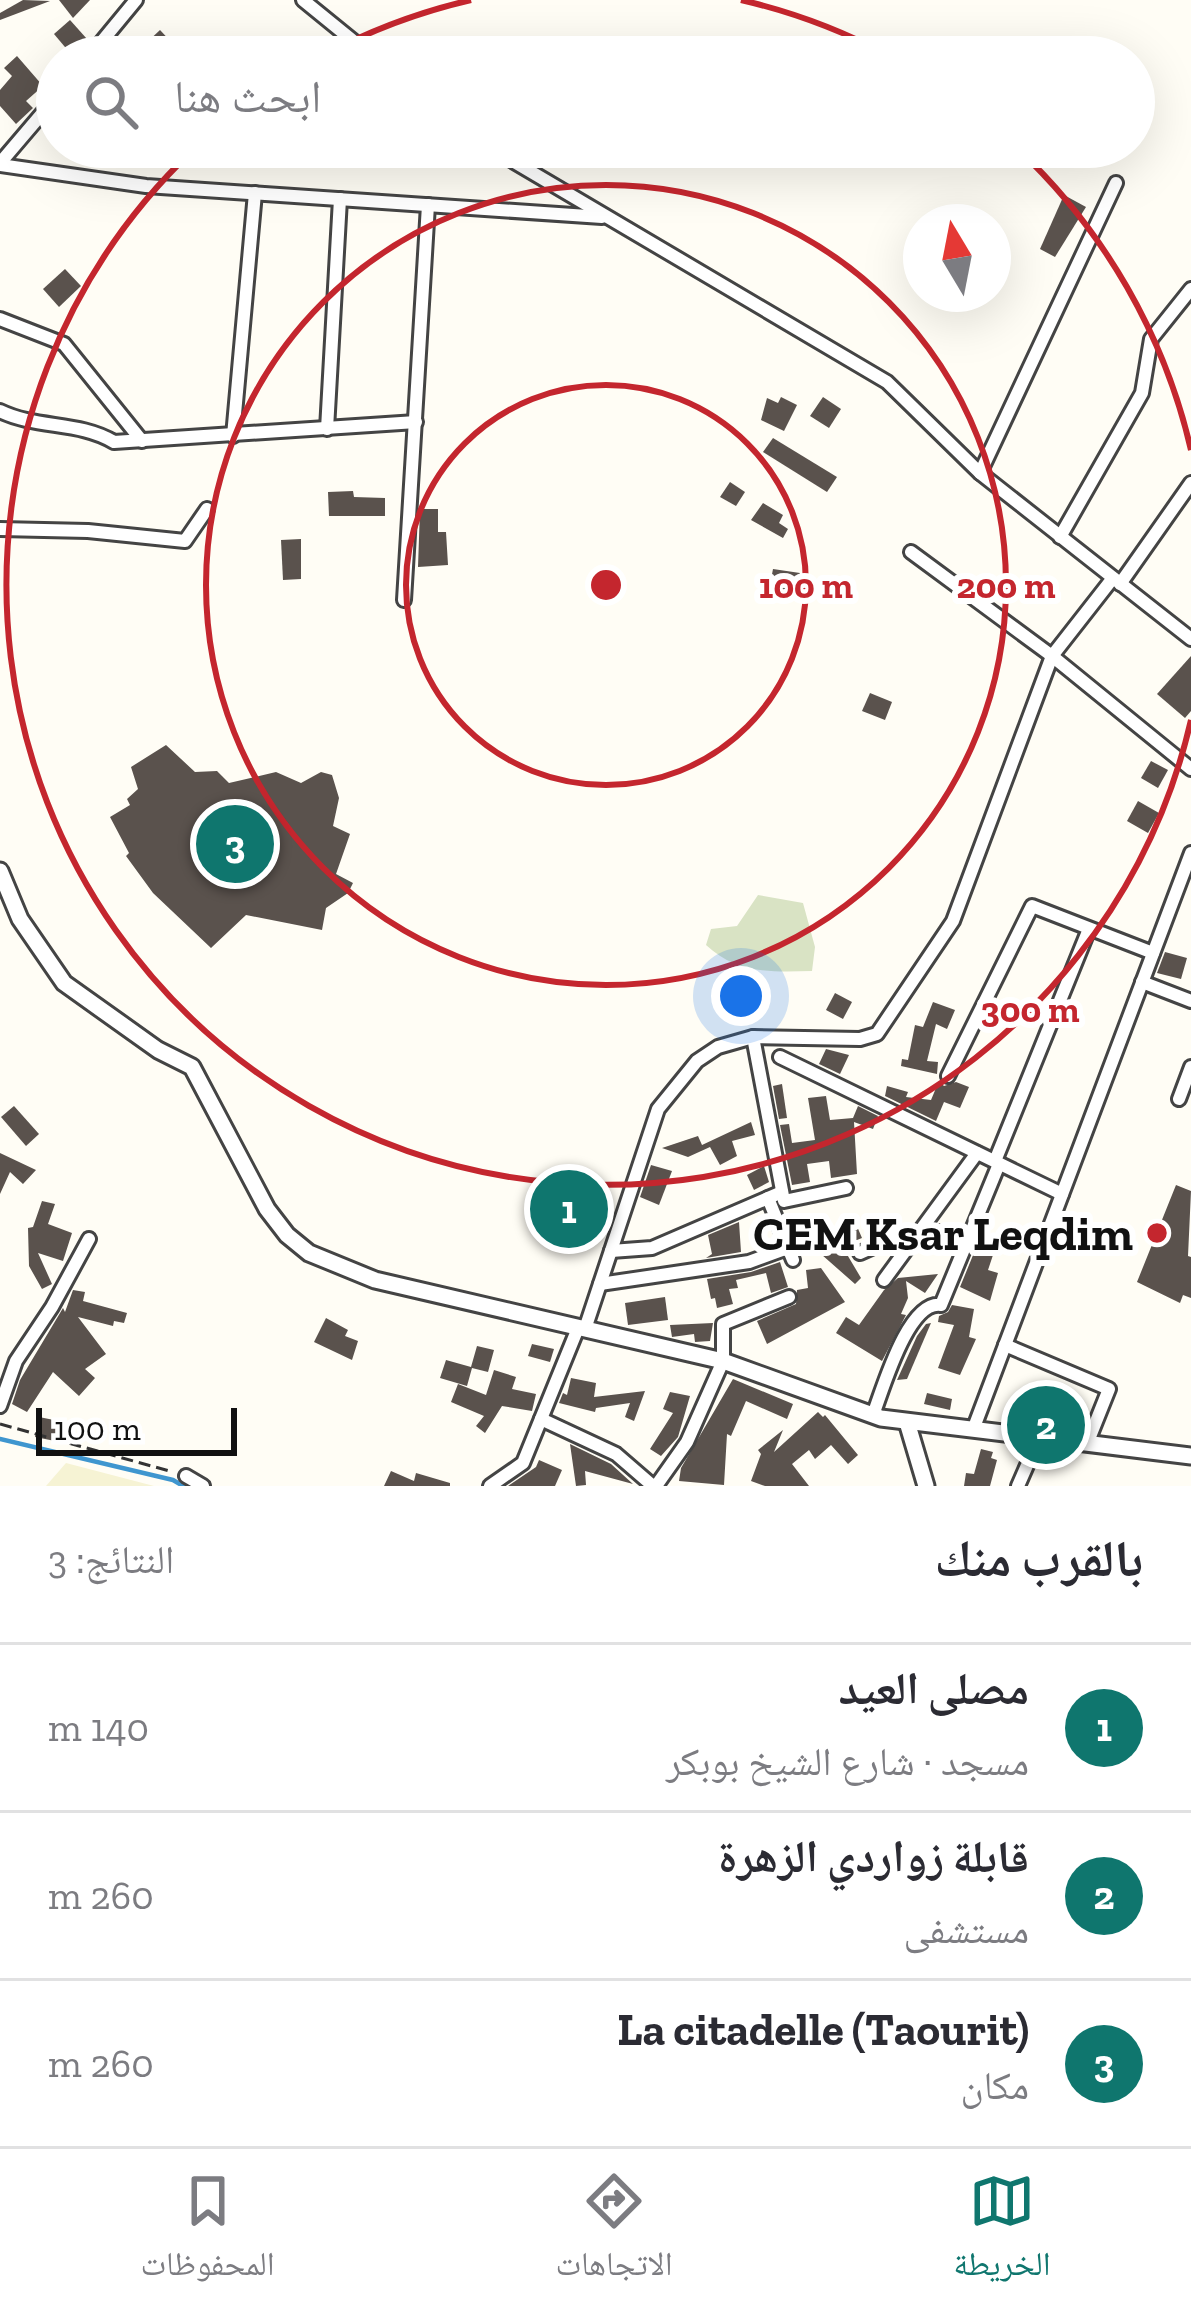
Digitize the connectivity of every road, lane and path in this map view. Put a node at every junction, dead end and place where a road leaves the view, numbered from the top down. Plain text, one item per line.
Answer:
1 (136, 0) edge
2 (303, 0) edge
3 (106, 36) edge
4 (347, 36) edge
5 (36, 121) edge
6 (0, 164) edge
7 (524, 168) edge
8 (1116, 183) dead end
9 (255, 193) junction
10 (340, 199) junction
11 (428, 205) junction
12 (609, 218) junction
13 (1191, 290) edge
14 (0, 319) edge
15 (0, 412) edge
16 (416, 422) junction
17 (327, 429) junction
18 (233, 436) junction
19 (142, 441) junction
20 (980, 473) junction
21 (1191, 483) edge
22 (207, 509) dead end
23 (0, 529) edge
24 (1060, 537) junction
25 (911, 552) dead end
26 (1117, 581) junction
27 (404, 600) dead end
28 (1191, 640) edge
29 (1052, 656) junction
30 (1191, 769) edge
31 (1191, 853) edge
32 (0, 871) edge
33 (1090, 928) junction
34 (1153, 953) junction
35 (1142, 982) junction
36 (1191, 1001) edge
37 (753, 1037) junction
38 (780, 1057) dead end
39 (1191, 1067) edge
40 (948, 1076) dead end
41 (1179, 1099) dead end
42 (977, 1153) junction
43 (997, 1163) junction
44 (846, 1187) dead end
45 (782, 1192) junction
46 (1062, 1194) junction
47 (767, 1198) junction
48 (916, 1235) junction
49 (89, 1239) dead end
50 (610, 1251) junction
51 (860, 1253) dead end
52 (884, 1280) dead end
53 (599, 1284) junction
54 (789, 1297) dead end
55 (581, 1329) junction
56 (1005, 1345) junction
57 (723, 1361) junction
58 (0, 1406) edge
59 (873, 1415) junction
60 (541, 1419) junction
61 (907, 1422) junction
62 (0, 1424) edge
63 (973, 1430) junction
64 (1039, 1438) junction
65 (1087, 1444) junction
66 (1191, 1456) edge
67 (186, 1476) joint
68 (203, 1486) edge
69 (490, 1486) edge
70 (654, 1486) edge
71 (926, 1486) edge
72 (1018, 1486) edge

1 - 3 street
2 - 4 street
5 - 6 street
6 - 9 street
7 - 12 street
8 - 20 street
9 - 10 street
9 - 18 street
10 - 11 street
10 - 17 street
11 - 12 street
11 - 16 street
12 - 20 street
13 - 24 street
14 - 19 street
15 - 19 street
16 - 17 street
16 - 27 street
17 - 18 street
18 - 19 street
20 - 24 street
21 - 26 street
22 - 23 street
24 - 26 street
25 - 29 street
26 - 28 street
26 - 29 street
29 - 30 street
29 - 37 street
31 - 34 street
32 - 55 street
33 - 34 street
33 - 40 street
33 - 43 street
34 - 35 street
35 - 36 street
35 - 46 street
37 - 45 street
37 - 50 street
38 - 42 street
39 - 41 street
42 - 43 street
42 - 48 street
43 - 46 street
43 - 59 street
44 - 45 street
45 - 47 street
46 - 56 street
47 - 50 street
47 - 53 street
48 - 51 street
48 - 52 street
49 - 58 street
50 - 53 street
53 - 55 street
54 - 57 street
55 - 57 street
55 - 60 street
56 - 63 street
56 - 65 street
57 - 59 street
57 - 70 street
59 - 61 street
60 - 69 street
60 - 70 street
61 - 63 street
61 - 71 street
62 - 67 path
63 - 64 street
64 - 65 street
64 - 72 street
65 - 66 street
67 - 68 street

